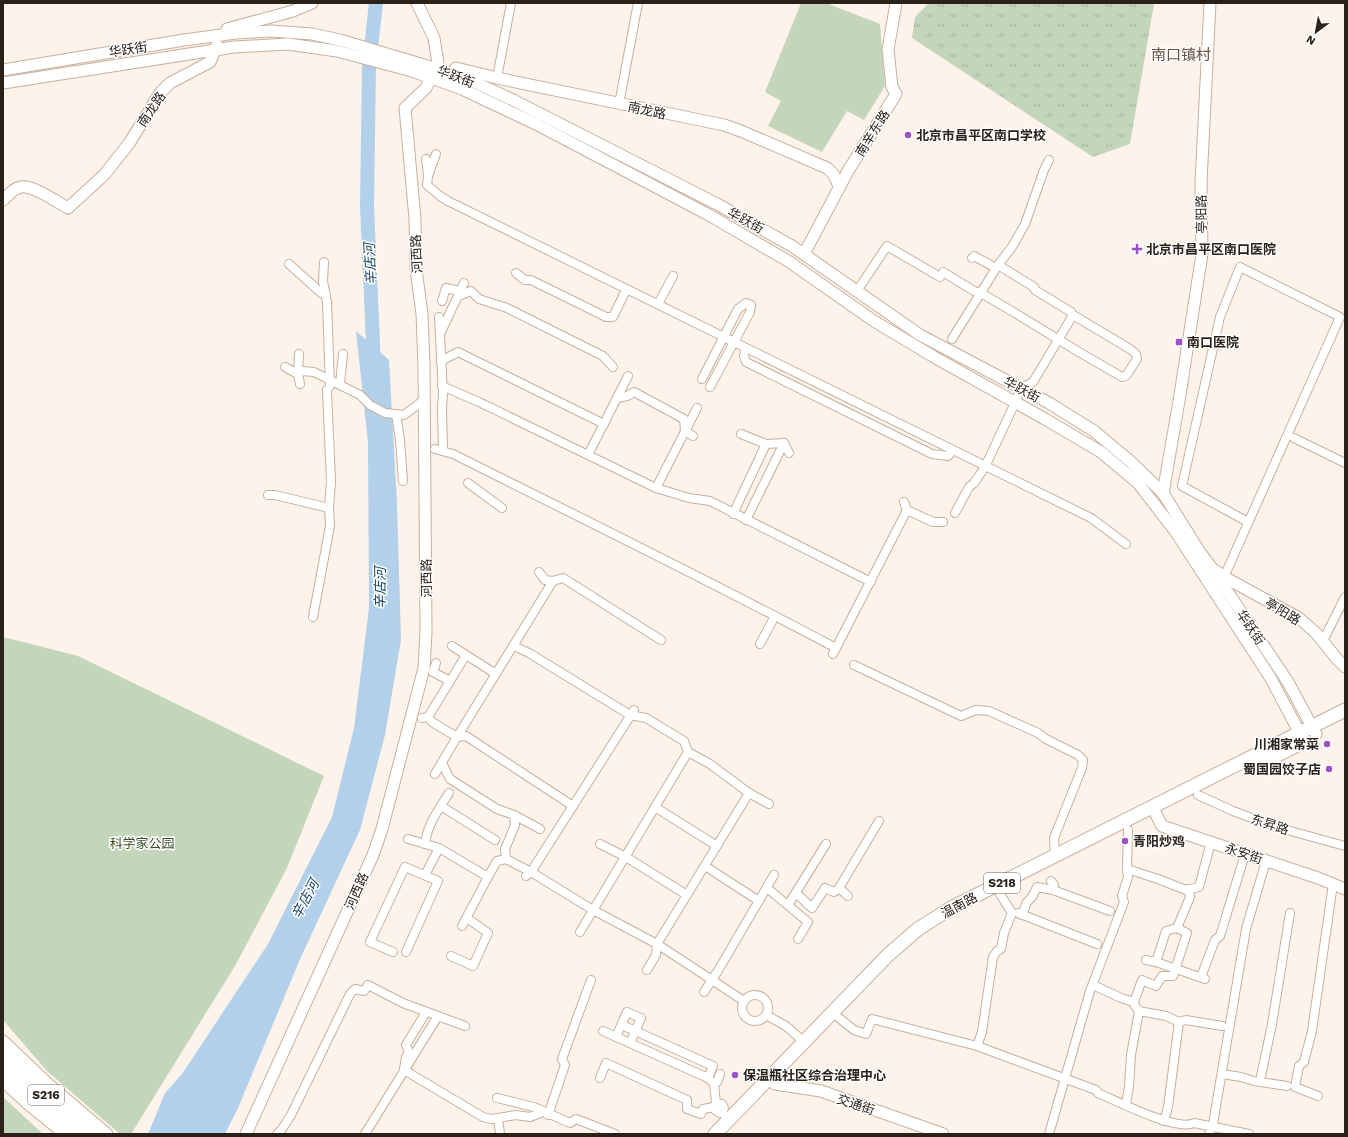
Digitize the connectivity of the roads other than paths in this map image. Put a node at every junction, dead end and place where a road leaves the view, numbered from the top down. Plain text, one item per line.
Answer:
1 (312, 3) edge
2 (417, 3) edge
3 (511, 3) edge
4 (638, 3) edge
5 (896, 3) edge
6 (1210, 3) edge
7 (222, 35) junction
8 (215, 50) junction
9 (412, 66) junction
10 (435, 69) junction
11 (3, 70) edge
12 (497, 78) junction
13 (3, 83) edge
14 (619, 104) junction
15 (436, 154) dead end
16 (426, 159) dead end
17 (1049, 160) dead end
18 (428, 176) junction
19 (839, 188) junction
20 (3, 200) edge
21 (804, 254) junction
22 (972, 258) dead end
23 (324, 262) dead end
24 (289, 264) dead end
25 (997, 267) junction
26 (516, 273) dead end
27 (673, 276) dead end
28 (464, 283) dead end
29 (628, 290) junction
30 (857, 291) junction
31 (981, 293) junction
32 (459, 294) junction
33 (326, 296) junction
34 (442, 301) dead end
35 (658, 304) junction
36 (1073, 315) junction
37 (439, 317) dead end
38 (440, 334) junction
39 (723, 337) junction
40 (952, 339) dead end
41 (1059, 340) junction
42 (733, 342) junction
43 (745, 348) junction
44 (299, 354) dead end
45 (343, 354) dead end
46 (441, 361) junction
47 (285, 367) dead end
48 (613, 367) dead end
49 (298, 374) junction
50 (628, 376) dead end
51 (329, 378) junction
52 (702, 379) dead end
53 (300, 384) dead end
54 (340, 384) junction
55 (442, 386) junction
56 (710, 387) dead end
57 (1021, 388) junction
58 (617, 398) junction
59 (424, 400) junction
60 (1015, 402) junction
61 (697, 408) dead end
62 (396, 414) junction
63 (604, 424) junction
64 (685, 431) junction
65 (741, 434) dead end
66 (693, 436) dead end
67 (1294, 438) dead end
68 (784, 443) junction
69 (766, 444) junction
70 (952, 450) junction
71 (789, 453) dead end
72 (588, 456) junction
73 (1345, 463) edge
74 (985, 467) junction
75 (403, 482) dead end
76 (468, 483) dead end
77 (656, 488) junction
78 (1163, 493) junction
79 (268, 495) dead end
80 (904, 502) dead end
81 (329, 508) junction
82 (502, 508) dead end
83 (908, 510) junction
84 (955, 513) dead end
85 (733, 514) junction
86 (746, 520) junction
87 (942, 522) dead end
88 (1248, 522) junction
89 (1126, 544) dead end
90 (1211, 567) junction
91 (539, 572) dead end
92 (1224, 577) junction
93 (554, 581) junction
94 (871, 582) junction
95 (1345, 597) edge
96 (775, 616) junction
97 (313, 617) dead end
98 (661, 640) dead end
99 (1323, 641) junction
100 (760, 644) dead end
101 (452, 646) dead end
102 (514, 646) junction
103 (466, 655) junction
104 (436, 663) dead end
105 (854, 665) dead end
106 (1345, 667) edge
107 (496, 674) junction
108 (450, 681) junction
109 (1345, 710) edge
110 (632, 712) junction
111 (1345, 720) edge
112 (1314, 731) junction
113 (457, 737) junction
114 (1302, 737) junction
115 (688, 752) junction
116 (442, 763) junction
117 (435, 774) dead end
118 (449, 793) dead end
119 (750, 793) junction
120 (1198, 795) junction
121 (769, 804) dead end
122 (441, 806) junction
123 (573, 806) junction
124 (655, 807) junction
125 (1155, 812) junction
126 (514, 814) junction
127 (879, 821) dead end
128 (540, 828) dead end
129 (1128, 830) junction
130 (408, 839) dead end
131 (495, 840) dead end
132 (1210, 842) junction
133 (425, 844) junction
134 (600, 844) dead end
135 (826, 844) dead end
136 (717, 846) junction
137 (1345, 846) edge
138 (439, 848) junction
139 (1246, 854) junction
140 (626, 856) junction
141 (1055, 856) junction
142 (506, 859) junction
143 (1266, 861) junction
144 (705, 866) junction
145 (1127, 869) junction
146 (529, 874) junction
147 (774, 875) dead end
148 (425, 876) junction
149 (488, 877) junction
150 (1051, 881) dead end
151 (1333, 884) junction
152 (767, 888) junction
153 (839, 888) junction
154 (1189, 889) junction
155 (1345, 889) edge
156 (1053, 890) junction
157 (796, 893) junction
158 (1000, 894) junction
159 (687, 895) junction
160 (848, 896) dead end
161 (759, 901) junction
162 (788, 905) junction
163 (593, 910) junction
164 (1110, 911) dead end
165 (1012, 913) junction
166 (1290, 913) dead end
167 (1022, 915) junction
168 (467, 918) junction
169 (462, 926) dead end
170 (1177, 928) junction
171 (580, 932) dead end
172 (798, 939) dead end
173 (657, 944) junction
174 (1097, 944) dead end
175 (393, 952) dead end
176 (406, 952) dead end
177 (451, 956) dead end
178 (1146, 960) dead end
179 (1156, 962) junction
180 (1175, 969) junction
181 (647, 970) dead end
182 (591, 980) dead end
183 (712, 980) junction
184 (1092, 985) junction
185 (704, 992) dead end
186 (744, 1001) junction
187 (1134, 1002) junction
188 (1139, 1011) junction
189 (426, 1012) junction
190 (766, 1015) junction
191 (438, 1016) junction
192 (839, 1018) junction
193 (1179, 1022) junction
194 (622, 1025) junction
195 (465, 1026) dead end
196 (1222, 1026) dead end
197 (603, 1031) dead end
198 (635, 1031) junction
199 (616, 1037) junction
200 (3, 1041) edge
201 (804, 1042) junction
202 (630, 1043) junction
203 (978, 1046) junction
204 (3, 1055) edge
205 (3, 1068) edge
206 (404, 1070) junction
207 (720, 1074) dead end
208 (1222, 1074) junction
209 (600, 1078) dead end
210 (1065, 1079) junction
211 (3, 1081) edge
212 (711, 1081) junction
213 (772, 1081) junction
214 (1260, 1081) junction
215 (1287, 1086) dead end
216 (1318, 1096) dead end
217 (497, 1098) dead end
218 (1126, 1104) junction
219 (715, 1105) junction
220 (546, 1113) junction
221 (725, 1116) junction
222 (498, 1119) junction
223 (1164, 1121) junction
224 (1210, 1131) edge
225 (65, 1134) edge
226 (77, 1134) edge
227 (91, 1134) edge
228 (107, 1134) edge
229 (246, 1134) edge
230 (279, 1134) edge
231 (365, 1134) edge
232 (500, 1134) edge
233 (615, 1134) edge
234 (715, 1134) edge
235 (726, 1134) edge
236 (943, 1134) edge
237 (1049, 1134) edge
238 (1249, 1134) edge

1 - 7 street
2 - 10 street
3 - 12 street
4 - 14 street
5 - 19 street, 南辛东路
6 - 78 street, 亭阳路
7 - 8 street, 南龙路
7 - 9 street, 华跃街
7 - 11 street, 华跃街
8 - 9 street, 华跃街
8 - 13 street, 华跃街
8 - 20 street, 南龙路
9 - 10 street, 华跃街
10 - 12 street, 南龙路
10 - 21 street, 华跃街
10 - 59 street, 河西路
10 - 60 street, 华跃街
12 - 14 street, 南龙路
14 - 19 street, 南龙路
15 - 18 street
16 - 18 street
17 - 25 street
18 - 29 street
19 - 21 street, 南辛东路
21 - 30 street, 华跃街
22 - 25 street
23 - 33 street
24 - 33 street
25 - 31 street
25 - 36 street
26 - 29 street
27 - 35 street
28 - 32 street
29 - 35 street
30 - 31 street
30 - 57 street, 华跃街
31 - 40 street
31 - 41 street
32 - 34 street
32 - 38 street
32 - 48 street
33 - 51 street
35 - 39 street
36 - 41 street
36 - 41 street
37 - 38 street
38 - 46 street
39 - 42 street
39 - 42 street
39 - 52 street
41 - 57 street
42 - 43 street
42 - 56 street
43 - 70 street
43 - 70 street
44 - 49 street
45 - 54 street
46 - 55 street
46 - 63 street
47 - 49 street
49 - 51 street
49 - 53 street
50 - 58 street
51 - 54 street
51 - 81 street
54 - 62 street
55 - 72 street
55 - 96 street
57 - 60 street
57 - 78 street, 华跃街
58 - 63 street
58 - 64 street
59 - 62 street
59 - 229 street, 河西路
60 - 74 street
60 - 114 street, 华跃街
61 - 64 street
62 - 75 street
63 - 72 street
64 - 66 street
64 - 77 street
65 - 69 street
67 - 73 street
68 - 69 street
68 - 71 street
68 - 86 street
69 - 85 street
70 - 74 street
72 - 77 street
74 - 84 street
74 - 89 street
76 - 82 street
77 - 85 street
78 - 90 street, 华跃街
79 - 81 street
80 - 83 street
81 - 97 street
83 - 87 street
83 - 94 street
85 - 86 street
86 - 94 street
88 - 88 street
88 - 92 street
90 - 92 street, 亭阳路
90 - 112 street, 华跃街
91 - 93 street
92 - 99 street, 亭阳路
93 - 98 street
93 - 102 street
94 - 96 street
95 - 99 street
96 - 100 street
99 - 106 street, 亭阳路
101 - 103 street
102 - 107 street
102 - 110 street
103 - 107 street
103 - 108 street
104 - 108 street
105 - 141 street
107 - 113 street
108 - 113 street
109 - 112 main road, 温南路 / S218
110 - 115 street
110 - 123 street
111 - 112 main road, 温南路 / S218
112 - 114 main road, 温南路 / S218
113 - 116 street
113 - 123 street
114 - 120 main road, 温南路 / S218
114 - 125 main road, 温南路 / S218
115 - 119 street
115 - 124 street
116 - 117 street
116 - 126 street
118 - 122 street
119 - 121 street
119 - 136 street
120 - 125 main road, 温南路 / S218
120 - 137 street, 东昇路
122 - 131 street
122 - 133 street
123 - 146 street
124 - 136 street
124 - 140 street
125 - 129 main road, 温南路 / S218
125 - 132 street, 永安街
125 - 141 main road, 温南路 / S218
126 - 128 street
126 - 142 street
127 - 153 street
129 - 145 street
129 - 158 main road, 温南路 / S218
130 - 133 street
132 - 139 street, 永安街
132 - 154 street
133 - 138 street
134 - 140 street
135 - 157 street
136 - 144 street
138 - 148 street
138 - 149 street
139 - 143 street, 永安街
139 - 180 street
140 - 159 street
140 - 163 street
141 - 201 main road, 温南路 / S218
142 - 146 street
142 - 149 street
143 - 151 street, 永安街
143 - 208 street
144 - 159 street
144 - 161 street
145 - 154 street
145 - 184 street
146 - 163 street
147 - 152 street
148 - 175 street
148 - 176 street
149 - 168 street
150 - 156 street
151 - 155 street, 永安街
151 - 216 street
152 - 161 street
152 - 162 street
153 - 157 street
153 - 160 street
154 - 170 street
156 - 164 street
156 - 167 street
157 - 162 street
158 - 165 street
158 - 192 main road, 温南路 / S218
159 - 173 street
161 - 183 street
162 - 172 street
163 - 171 street
163 - 173 street
165 - 167 street
165 - 203 street
166 - 214 street
167 - 174 street
168 - 169 street
168 - 177 street
170 - 179 street
170 - 180 street
173 - 181 street
173 - 183 street
178 - 179 street
179 - 180 street
180 - 187 street
182 - 220 street
183 - 185 street
183 - 186 street
184 - 187 street
184 - 210 street
186 - 190 street
186 - 190 street
187 - 188 street
188 - 193 street
188 - 218 street
189 - 191 street
189 - 206 street
189 - 230 street
190 - 201 street
191 - 195 street
191 - 206 street
192 - 203 street
192 - 213 main road, 温南路 / S218
193 - 196 street
193 - 223 street
194 - 198 street
194 - 198 street
194 - 199 street
197 - 199 street
198 - 202 street
198 - 212 street
199 - 202 street
200 - 228 street, S216
201 - 213 main road, 温南路 / S218
202 - 212 street
203 - 210 street
204 - 227 main road, S216
205 - 226 main road, S216
206 - 222 street
206 - 231 street
207 - 212 street
208 - 214 street
208 - 224 street
209 - 219 street
210 - 218 street
210 - 237 street
211 - 225 street, S216
212 - 219 street
213 - 221 main road, 温南路 / S218
213 - 235 main road, 温南路 / S218
213 - 236 street, 交通街
214 - 215 street
217 - 220 street
218 - 223 street
219 - 221 street
220 - 222 street
220 - 233 street
221 - 234 main road, 温南路 / S218
222 - 232 street
223 - 224 street
224 - 238 street

